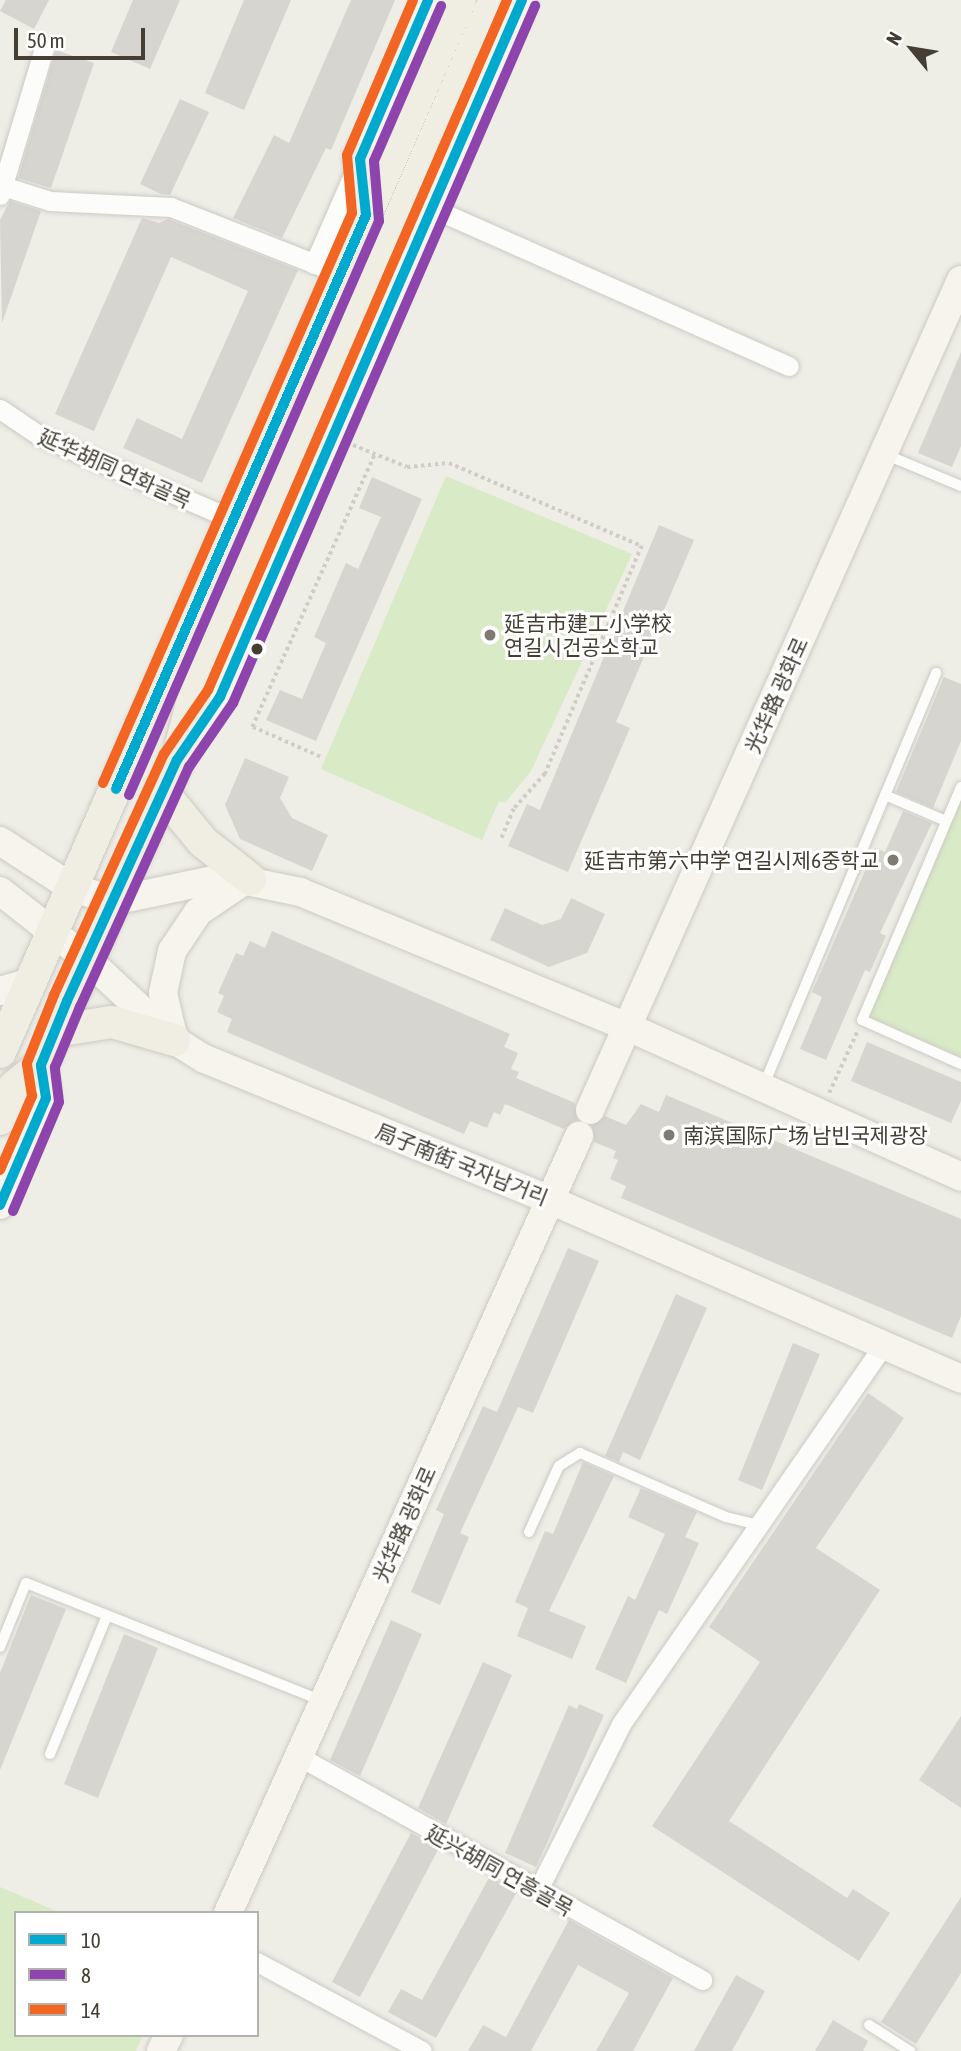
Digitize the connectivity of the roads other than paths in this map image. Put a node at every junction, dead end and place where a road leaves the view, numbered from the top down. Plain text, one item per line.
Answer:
1 (428, 0) edge
2 (460, 0) edge
3 (495, 0) edge
4 (522, 0) edge
5 (44, 48) dead end
6 (360, 159) junction
7 (1, 188) edge
8 (419, 203) junction
9 (366, 215) junction
10 (327, 269) junction
11 (961, 280) edge
12 (789, 366) dead end
13 (0, 409) edge
14 (883, 454) junction
15 (961, 486) edge
16 (234, 520) junction
17 (936, 673) dead end
18 (961, 787) edge
19 (162, 792) junction
20 (886, 795) junction
21 (946, 821) junction
22 (0, 841) edge
23 (250, 879) junction
24 (71, 887) junction
25 (0, 891) edge
26 (113, 901) junction
27 (55, 932) junction
28 (87, 959) junction
29 (31, 982) junction
30 (0, 992) edge
31 (628, 1027) junction
32 (55, 1031) junction
33 (174, 1040) junction
34 (0, 1052) edge
35 (961, 1064) edge
36 (41, 1065) junction
37 (763, 1087) junction
38 (0, 1119) edge
39 (961, 1177) edge
40 (550, 1200) junction
41 (0, 1205) edge
42 (883, 1346) junction
43 (961, 1378) edge
44 (759, 1525) junction
45 (528, 1532) dead end
46 (107, 1616) junction
47 (0, 1647) edge
48 (323, 1702) junction
49 (50, 1754) dead end
50 (300, 1757) junction
51 (538, 1890) junction
52 (229, 1911) edge
53 (259, 1963) edge
54 (702, 1980) dead end
55 (869, 2025) dead end
56 (422, 2051) edge
57 (911, 2051) edge

1 - 6 street
2 - 9 main road
3 - 8 main road
4 - 8 street
5 - 7 street
6 - 9 main road
6 - 10 street
7 - 10 street
8 - 12 street
8 - 19 main road
9 - 10 main road
10 - 16 main road
11 - 14 street, 光华路 광화로
13 - 16 street, 延华胡同 연화골목
14 - 15 lane
14 - 31 street, 光华路 광화로
16 - 24 main road
17 - 20 lane
18 - 21 lane
19 - 23 main road
19 - 26 main road
20 - 21 lane
20 - 37 lane
21 - 35 lane
22 - 24 street
23 - 26 street
23 - 31 street
23 - 33 street
24 - 26 street
24 - 27 main road
25 - 27 street, 局子南街 국자남거리
26 - 28 main road
27 - 28 street, 局子南街 국자남거리
27 - 29 main road
28 - 32 main road
28 - 33 street, 局子南街 국자남거리
29 - 30 street
29 - 34 main road
31 - 37 street
31 - 40 street, 光华路 광화로
32 - 33 main road
32 - 36 main road
33 - 40 street, 局子南街 국자남거리
36 - 38 main road
36 - 41 street
37 - 39 street
40 - 42 street, 局子南街 국자남거리
40 - 48 street, 光华路 광화로
42 - 43 street, 局子南街 국자남거리
42 - 44 street
44 - 45 lane
44 - 51 street
46 - 47 lane
46 - 48 lane
46 - 49 lane
48 - 50 street, 光华路 광화로
50 - 51 street, 延兴胡同 연흥골목
50 - 52 street, 光华路 광화로
51 - 54 street, 延兴胡同 연흥골목
53 - 56 street
55 - 57 lane

